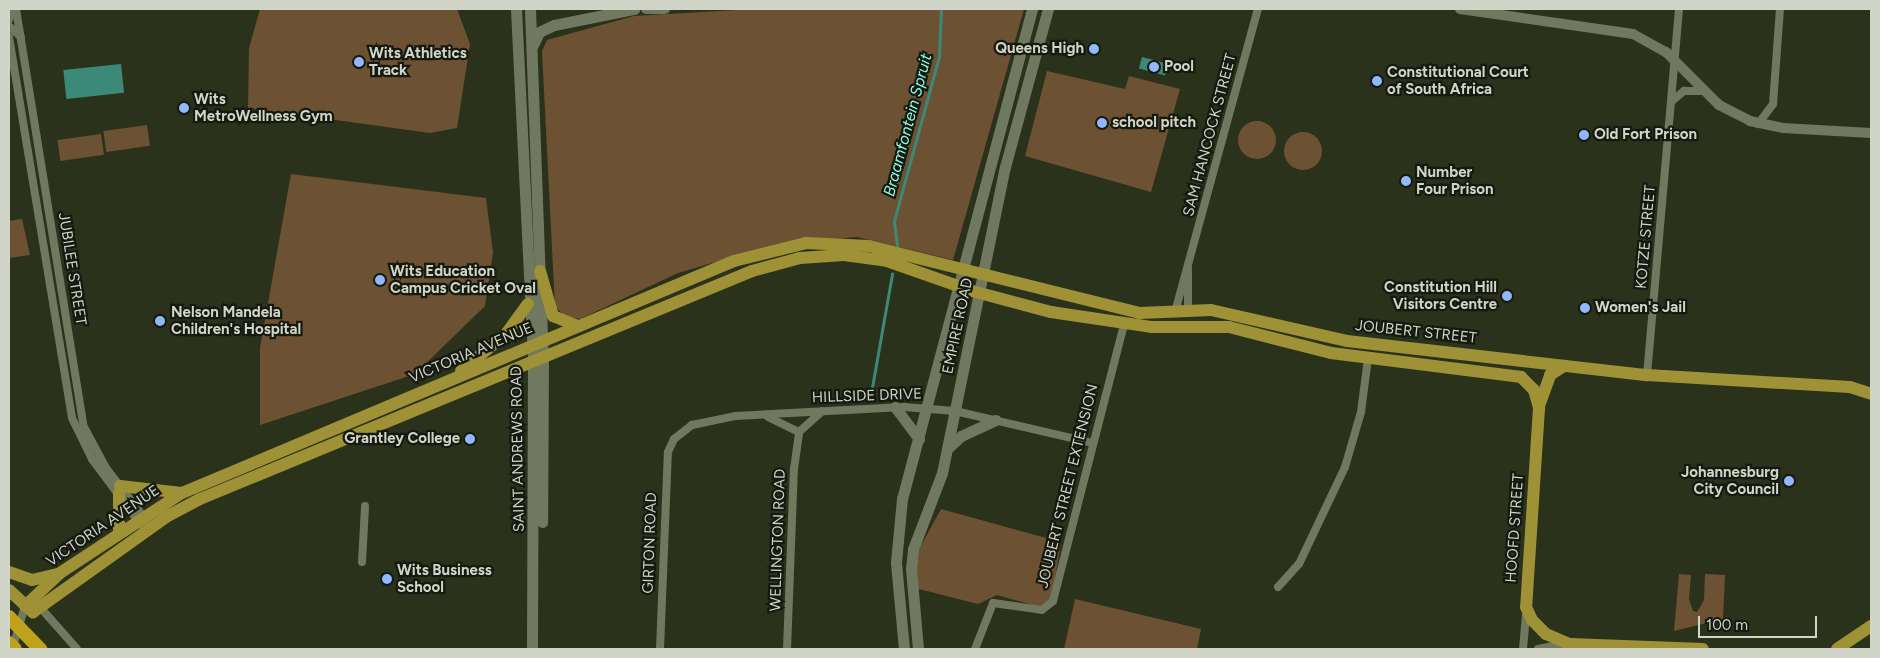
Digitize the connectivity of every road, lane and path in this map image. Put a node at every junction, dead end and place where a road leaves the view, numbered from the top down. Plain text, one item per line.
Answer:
1 (15, 9) edge
2 (516, 9) edge
3 (530, 9) edge
4 (634, 9) edge
5 (646, 9) edge
6 (658, 9) edge
7 (665, 9) edge
8 (1032, 9) edge
9 (1048, 9) edge
10 (1258, 9) edge
11 (1460, 9) edge
12 (1677, 9) edge
13 (1780, 9) edge
14 (9, 20) edge
15 (9, 26) edge
16 (9, 37) edge
17 (22, 39) junction
18 (531, 50) junction
19 (1674, 59) junction
20 (1705, 92) junction
21 (1672, 101) junction
22 (1758, 124) junction
23 (1871, 133) edge
24 (1188, 269) junction
25 (964, 270) junction
26 (540, 271) junction
27 (984, 274) junction
28 (961, 286) junction
29 (980, 294) junction
30 (528, 304) junction
31 (1188, 311) junction
32 (1175, 312) junction
33 (1124, 324) junction
34 (578, 326) junction
35 (537, 343) junction
36 (1368, 358) junction
37 (538, 359) junction
38 (1564, 366) junction
39 (1647, 375) junction
40 (450, 380) junction
41 (1871, 394) edge
42 (895, 407) junction
43 (927, 408) junction
44 (1538, 408) junction
45 (822, 411) junction
46 (955, 411) junction
47 (756, 415) junction
48 (996, 420) junction
49 (799, 432) junction
50 (919, 438) junction
51 (674, 439) joint
52 (1092, 442) junction
53 (947, 449) junction
54 (103, 470) junction
55 (120, 490) junction
56 (182, 493) junction
57 (365, 506) dead end
58 (140, 518) junction
59 (149, 530) junction
60 (119, 533) junction
61 (362, 562) dead end
62 (9, 572) edge
63 (60, 573) junction
64 (9, 580) edge
65 (1278, 587) dead end
66 (9, 590) edge
67 (1526, 607) junction
68 (31, 610) junction
69 (9, 617) edge
70 (1871, 626) edge
71 (9, 643) edge
72 (1570, 644) junction
73 (13, 649) edge
74 (40, 649) edge
75 (77, 649) edge
76 (532, 649) edge
77 (538, 649) edge
78 (660, 649) edge
79 (787, 649) edge
80 (904, 649) edge
81 (918, 649) edge
82 (975, 649) edge
83 (1523, 649) edge
84 (1538, 649) edge
85 (1703, 649) edge
86 (1837, 649) edge

1 - 14 street
1 - 17 street, JUBILEE STREET
2 - 30 main road, SAINT ANDREWS ROAD
3 - 18 main road, SAINT ANDREWS ROAD
4 - 18 main road
5 - 6 street
6 - 7 street
8 - 25 main road, EMPIRE ROAD
9 - 27 main road, EMPIRE ROAD
10 - 24 street, SAM HANCOCK STREET
11 - 19 street
12 - 19 street, KOTZE STREET
13 - 22 street
15 - 17 street
16 - 54 street, JUBILEE STREET
17 - 54 street, JUBILEE STREET
18 - 26 main road, SAINT ANDREWS ROAD
19 - 20 street
19 - 21 street, KOTZE STREET
20 - 21 street
20 - 22 street
21 - 39 street, KOTZE STREET
22 - 23 street
24 - 31 street, SAM HANCOCK STREET
24 - 32 street, SAM HANCOCK STREET
25 - 27 main road, JOUBERT STREET
25 - 28 main road, EMPIRE ROAD
25 - 34 main road, VICTORIA AVENUE
26 - 34 main road
26 - 35 main road, SAINT ANDREWS ROAD
27 - 29 main road, EMPIRE ROAD
27 - 32 main road, JOUBERT STREET
28 - 29 main road, JOUBERT STREET
28 - 37 main road, VICTORIA AVENUE
28 - 43 main road, EMPIRE ROAD
29 - 33 main road, JOUBERT STREET
29 - 46 main road, EMPIRE ROAD
30 - 35 main road, SAINT ANDREWS ROAD
30 - 40 main road
31 - 32 main road, JOUBERT STREET
31 - 38 main road, JOUBERT STREET
33 - 36 main road, JOUBERT STREET
33 - 52 street, JOUBERT STREET EXTENSION
34 - 35 main road, VICTORIA AVENUE
35 - 37 main road, SAINT ANDREWS ROAD
35 - 40 main road, VICTORIA AVENUE
36 - 44 main road, JOUBERT STREET
36 - 65 street
37 - 59 main road, VICTORIA AVENUE
37 - 76 main road, SAINT ANDREWS ROAD
37 - 77 main road, SAINT ANDREWS ROAD
38 - 39 main road, JOUBERT STREET
38 - 44 main road
39 - 41 main road, JOUBERT STREET
40 - 56 main road, VICTORIA AVENUE
42 - 43 street, HILLSIDE DRIVE
42 - 45 street, HILLSIDE DRIVE
42 - 50 main road
43 - 46 street, HILLSIDE DRIVE
43 - 50 main road, EMPIRE ROAD
44 - 67 main road, HOOFD STREET
45 - 47 street, HILLSIDE DRIVE
45 - 49 street
46 - 48 street, HILLSIDE DRIVE
46 - 53 main road, EMPIRE ROAD
47 - 49 street
47 - 51 street, HILLSIDE DRIVE
48 - 52 street, HILLSIDE DRIVE
48 - 53 main road
49 - 79 street, WELLINGTON ROAD
50 - 80 main road, EMPIRE ROAD
51 - 78 street, GIRTON ROAD
52 - 82 street, JOUBERT STREET EXTENSION
53 - 81 main road, EMPIRE ROAD
54 - 55 street, JUBILEE STREET
55 - 56 main road
55 - 58 street, JUBILEE STREET
55 - 60 main road
56 - 58 main road, VICTORIA AVENUE
57 - 61 street
58 - 59 street, JUBILEE STREET
58 - 60 main road, VICTORIA AVENUE
59 - 68 main road, VICTORIA AVENUE
60 - 63 main road, VICTORIA AVENUE
62 - 63 main road
63 - 68 main road, VICTORIA AVENUE
64 - 68 main road
66 - 68 main road
67 - 72 main road
67 - 83 street, HOOFD STREET
68 - 73 street
68 - 75 street
69 - 74 highway
70 - 86 main road
71 - 73 highway
72 - 84 street
72 - 85 main road

